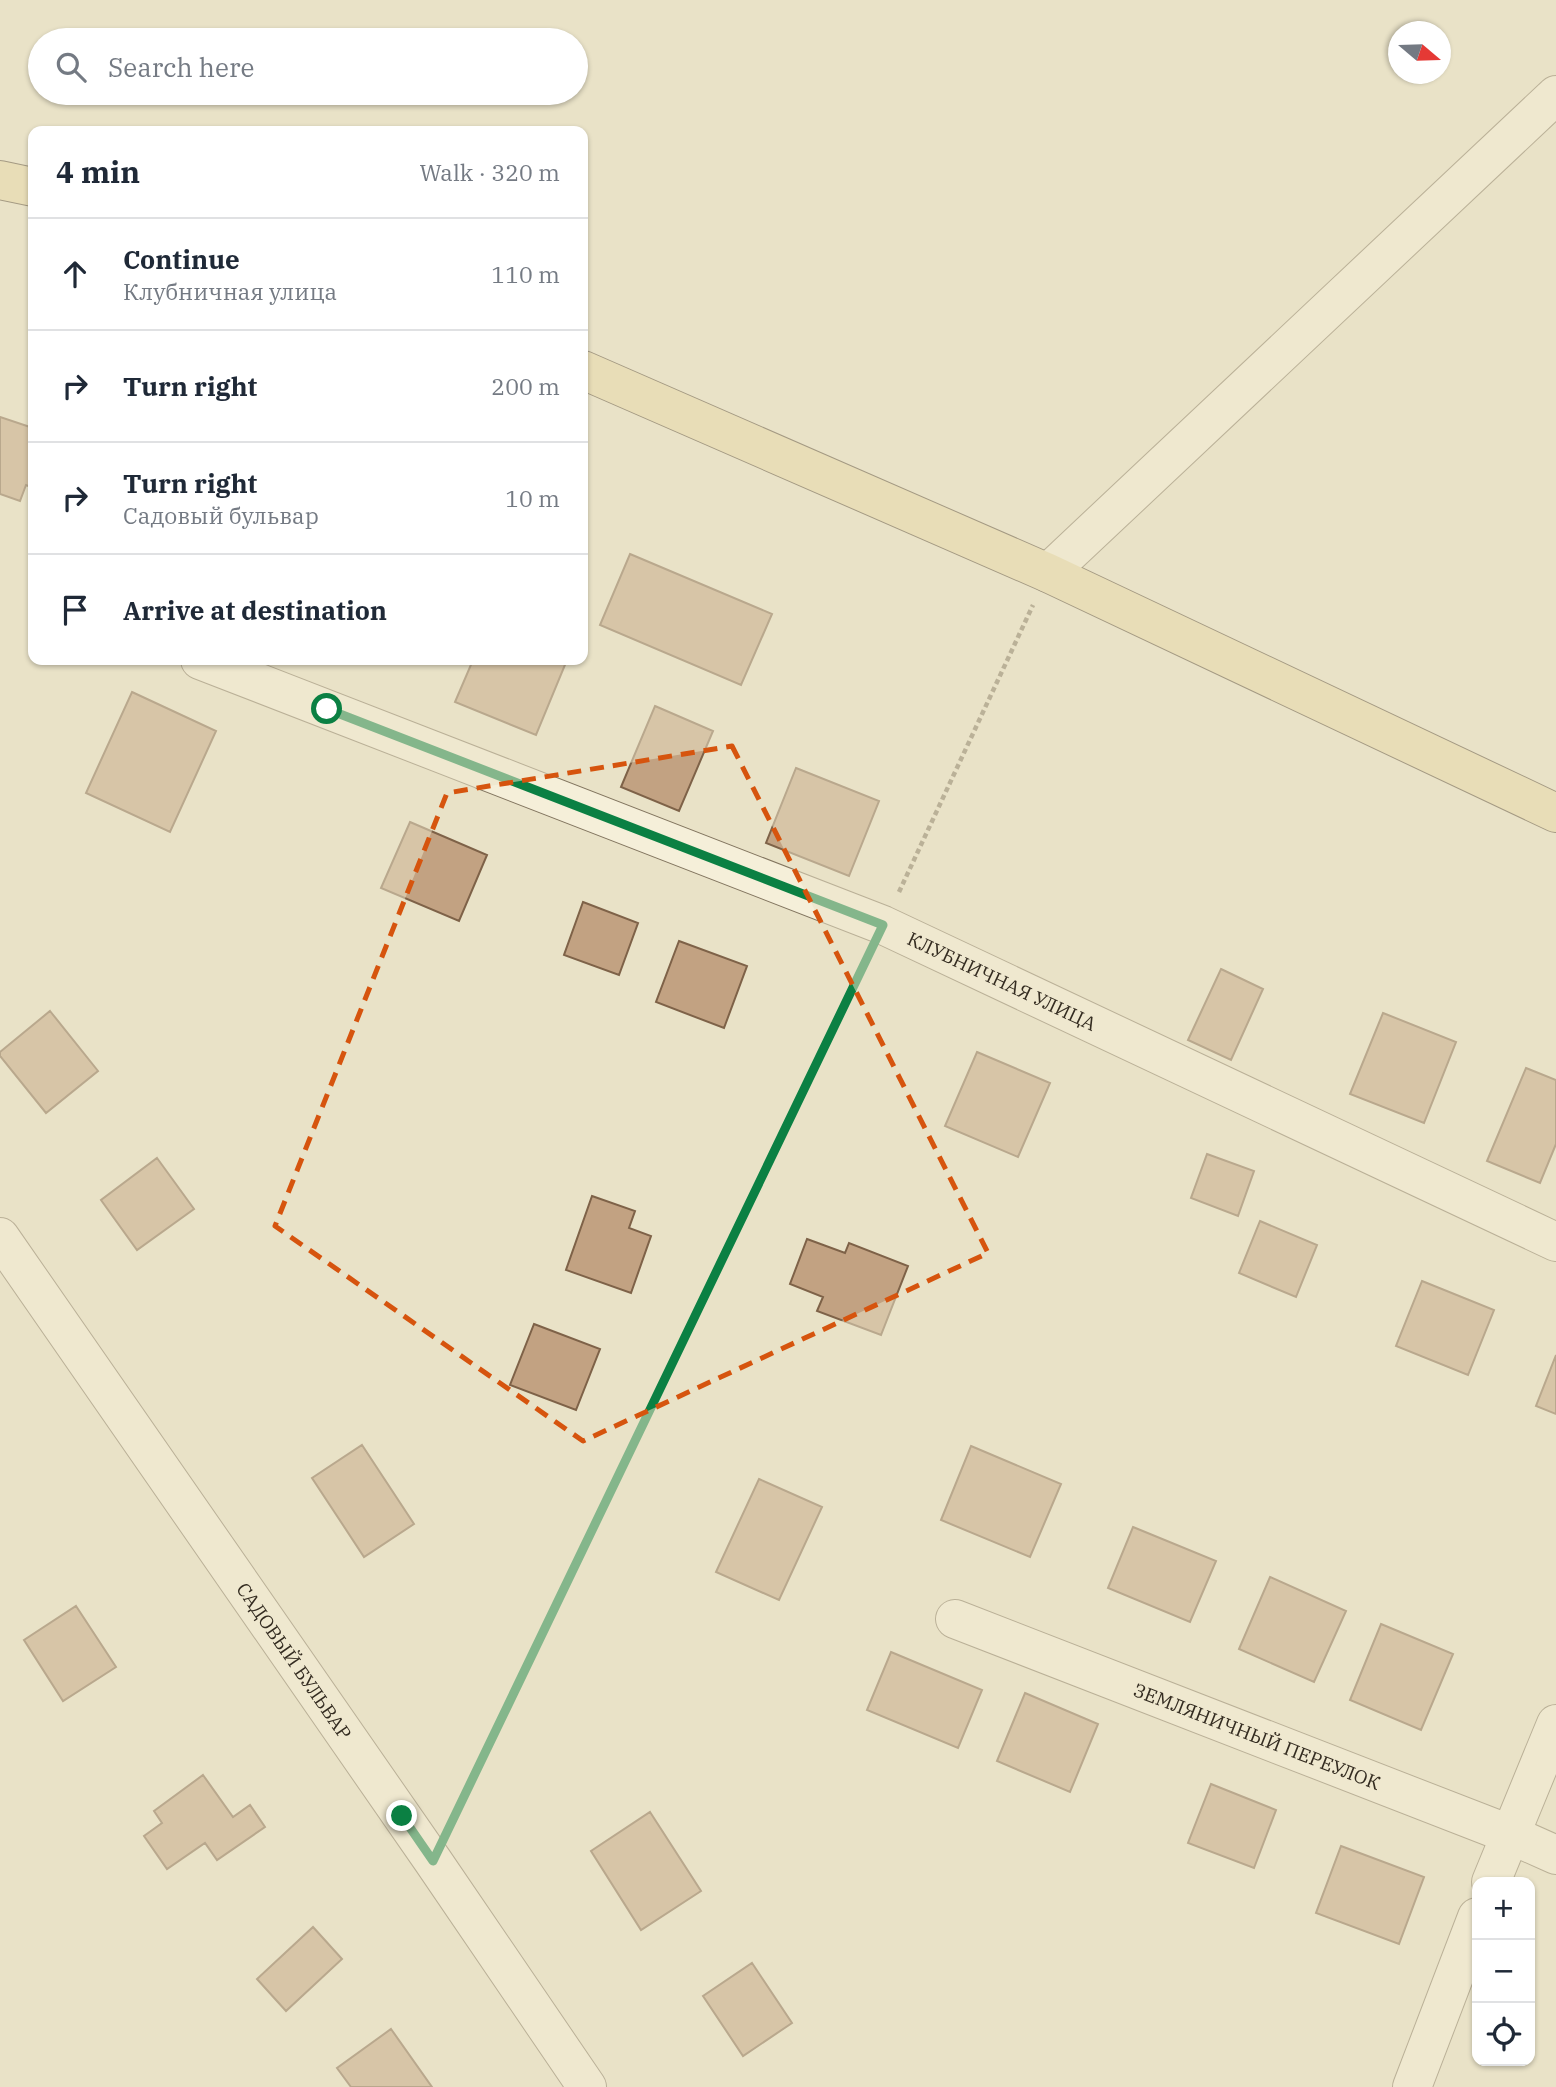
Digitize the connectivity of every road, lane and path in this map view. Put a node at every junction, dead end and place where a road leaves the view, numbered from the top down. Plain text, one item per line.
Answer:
1 (1556, 95) edge
2 (0, 180) edge
3 (28, 186) edge
4 (588, 372) edge
5 (1048, 572) junction
6 (213, 665) edge
7 (1556, 813) edge
8 (883, 925) junction
9 (0, 1237) edge
10 (1556, 1242) edge
11 (955, 1619) dead end
12 (1556, 1724) edge
13 (1509, 1835) junction
14 (1556, 1856) edge
15 (433, 1861) junction
16 (1493, 1877) edge
17 (1472, 1930) edge
18 (586, 2087) edge
19 (1412, 2087) edge

1 - 5 street
2 - 3 main road
4 - 5 main road
5 - 7 main road
5 - 8 path
6 - 8 street, КЛУБНИЧНАЯ УЛИЦА
8 - 10 street, КЛУБНИЧНАЯ УЛИЦА
8 - 15 path
9 - 15 street, САДОВЫЙ БУЛЬВАР
11 - 13 street, ЗЕМЛЯНИЧНЫЙ ПЕРЕУЛОК
12 - 13 street
13 - 14 street, ЗЕМЛЯНИЧНЫЙ ПЕРЕУЛОК
13 - 16 street
15 - 18 street, САДОВЫЙ БУЛЬВАР
17 - 19 street

